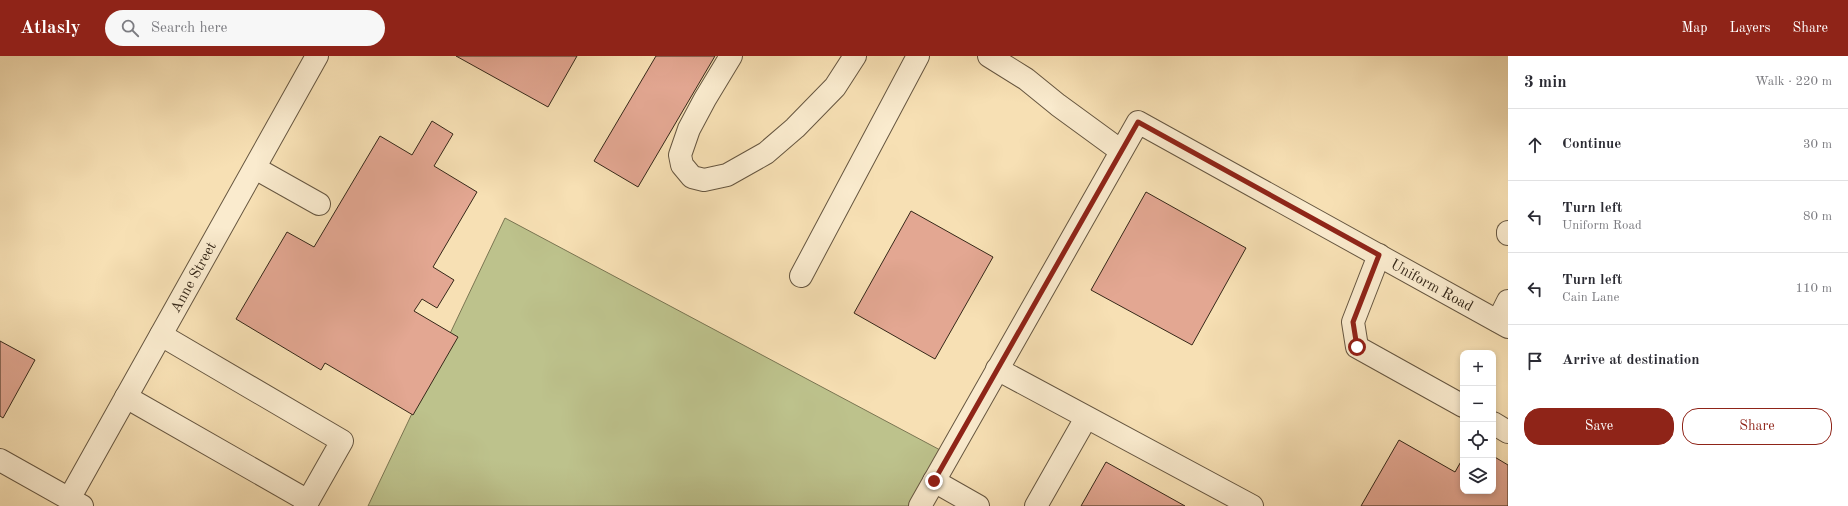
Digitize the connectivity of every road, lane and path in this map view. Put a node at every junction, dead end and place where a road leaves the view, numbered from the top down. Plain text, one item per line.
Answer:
1 (317, 56) edge
2 (731, 56) edge
3 (856, 56) edge
4 (918, 56) edge
5 (989, 56) edge
6 (1121, 151) junction
7 (255, 168) junction
8 (319, 204) dead end
9 (1379, 255) junction
10 (801, 276) dead end
11 (1508, 301) edge
12 (1503, 324) edge
13 (161, 335) junction
14 (998, 369) junction
15 (126, 397) junction
16 (1460, 404) edge
17 (1086, 418) junction
18 (1496, 425) edge
19 (1508, 432) edge
20 (0, 460) edge
21 (934, 481) junction
22 (75, 502) edge
23 (306, 503) edge
24 (920, 506) edge
25 (978, 506) edge
26 (1036, 506) edge
27 (1252, 506) edge

1 - 7 street, Anne Street
2 - 3 street
4 - 10 street
5 - 6 street
6 - 9 street, Uniform Road
6 - 14 street
7 - 8 street
7 - 13 street, Anne Street
9 - 12 street, Uniform Road
9 - 16 street
11 - 12 street
13 - 15 street, Anne Street
13 - 23 street
14 - 17 street
14 - 21 street
15 - 22 street, Anne Street
15 - 23 street
17 - 26 street
17 - 27 street
18 - 19 street
20 - 22 street
21 - 24 street
21 - 25 street

